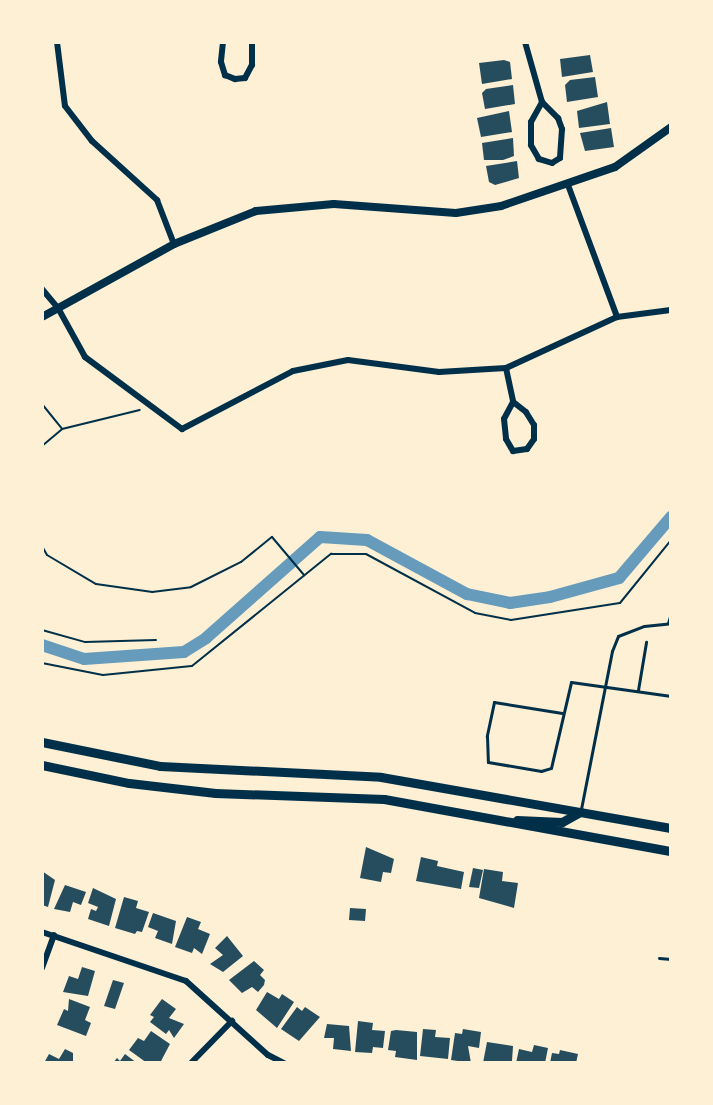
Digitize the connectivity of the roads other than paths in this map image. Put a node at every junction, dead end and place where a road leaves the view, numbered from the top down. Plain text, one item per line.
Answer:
1 (57, 42) edge
2 (223, 42) edge
3 (252, 42) edge
4 (525, 42) edge
5 (542, 102) junction
6 (671, 127) edge
7 (568, 185) junction
8 (174, 244) junction
9 (42, 289) edge
10 (58, 309) junction
11 (671, 310) edge
12 (42, 317) edge
13 (617, 317) junction
14 (506, 368) junction
15 (513, 402) junction
16 (671, 613) edge
17 (670, 623) edge
18 (646, 642) dead end
19 (606, 685) junction
20 (638, 690) junction
21 (671, 696) edge
22 (562, 713) junction
23 (42, 742) edge
24 (42, 765) edge
25 (580, 812) junction
26 (499, 820) junction
27 (671, 828) edge
28 (671, 851) edge
29 (42, 932) edge
30 (54, 935) junction
31 (659, 958) dead end
32 (671, 959) edge
33 (42, 968) edge
34 (232, 1021) junction
35 (191, 1063) edge
36 (284, 1063) edge

1 - 8 street
2 - 3 street
4 - 5 street
5 - 5 street
6 - 7 street
7 - 8 street
7 - 13 street
8 - 10 street
9 - 10 street
10 - 12 street
10 - 14 street
11 - 13 street
13 - 14 street
14 - 15 street
15 - 15 street
16 - 17 lane
17 - 19 lane
18 - 20 lane
19 - 20 lane
19 - 22 lane
19 - 25 lane
20 - 21 lane
22 - 22 lane
23 - 25 main road
24 - 26 main road
25 - 26 main road
25 - 27 main road
26 - 28 main road
29 - 30 street
30 - 33 street
30 - 34 street
31 - 32 lane
34 - 35 street
34 - 36 street

